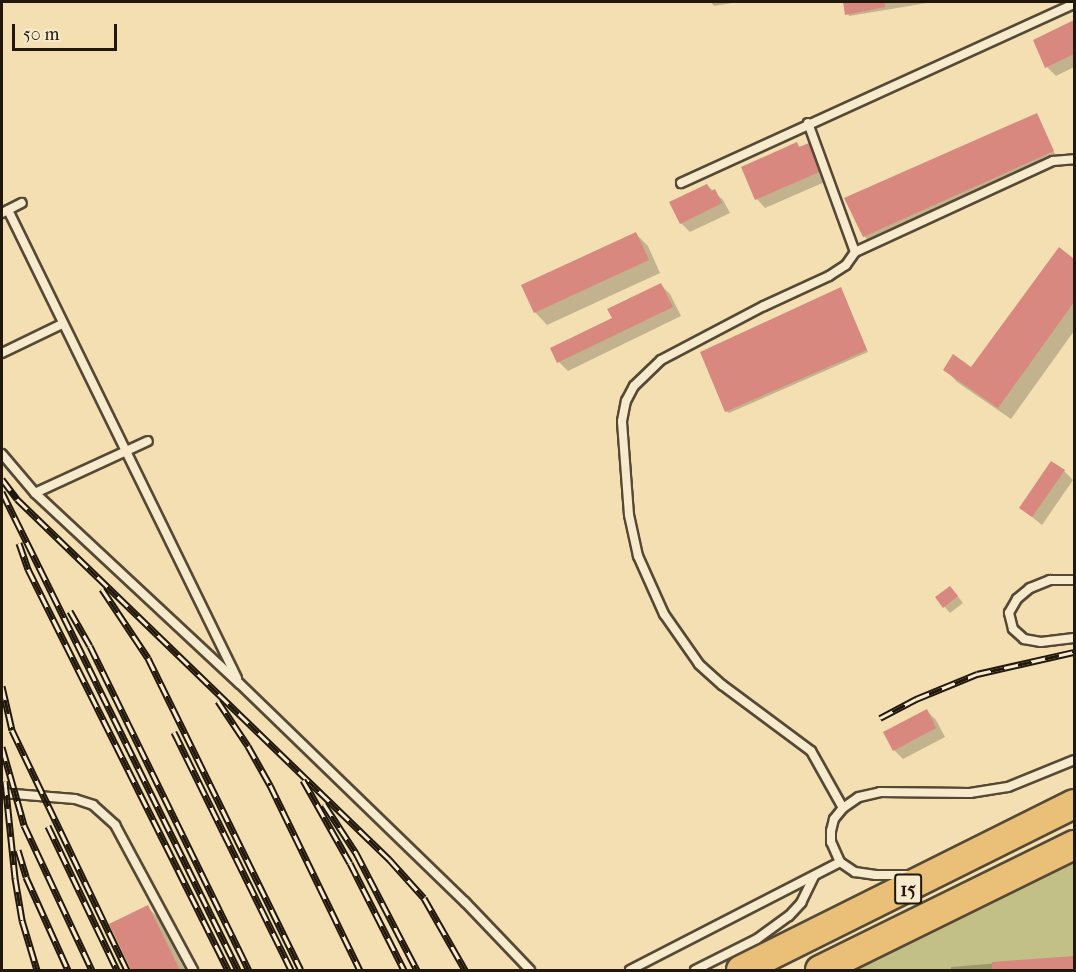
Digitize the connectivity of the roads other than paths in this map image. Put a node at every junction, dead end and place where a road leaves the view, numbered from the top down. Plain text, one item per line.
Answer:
1 (1074, 4) edge
2 (808, 123) junction
3 (1074, 159) edge
4 (681, 183) dead end
5 (21, 203) dead end
6 (5, 211) edge
7 (855, 252) junction
8 (62, 324) junction
9 (2, 353) edge
10 (148, 441) dead end
11 (125, 451) junction
12 (2, 454) edge
13 (35, 493) junction
14 (1074, 580) edge
15 (1074, 638) edge
16 (240, 684) junction
17 (1074, 760) edge
18 (2, 793) edge
19 (1074, 804) edge
20 (843, 808) junction
21 (1072, 846) edge
22 (840, 862) junction
23 (938, 874) junction
24 (814, 876) junction
25 (193, 970) edge
26 (530, 970) edge
27 (630, 970) edge
28 (695, 970) edge
29 (741, 970) edge
30 (820, 970) edge

1 - 2 lane
2 - 4 lane
2 - 7 lane
3 - 7 lane
5 - 6 lane
6 - 8 lane
7 - 20 lane
8 - 9 lane
8 - 11 lane
10 - 11 lane
11 - 13 lane
11 - 16 lane
12 - 13 lane
13 - 16 lane
14 - 15 lane
16 - 26 lane
17 - 20 lane
18 - 25 lane
19 - 23 highway, 15
20 - 22 lane
21 - 30 highway, 15
22 - 23 lane
22 - 24 lane
23 - 29 highway, 15
24 - 27 lane
24 - 28 lane

